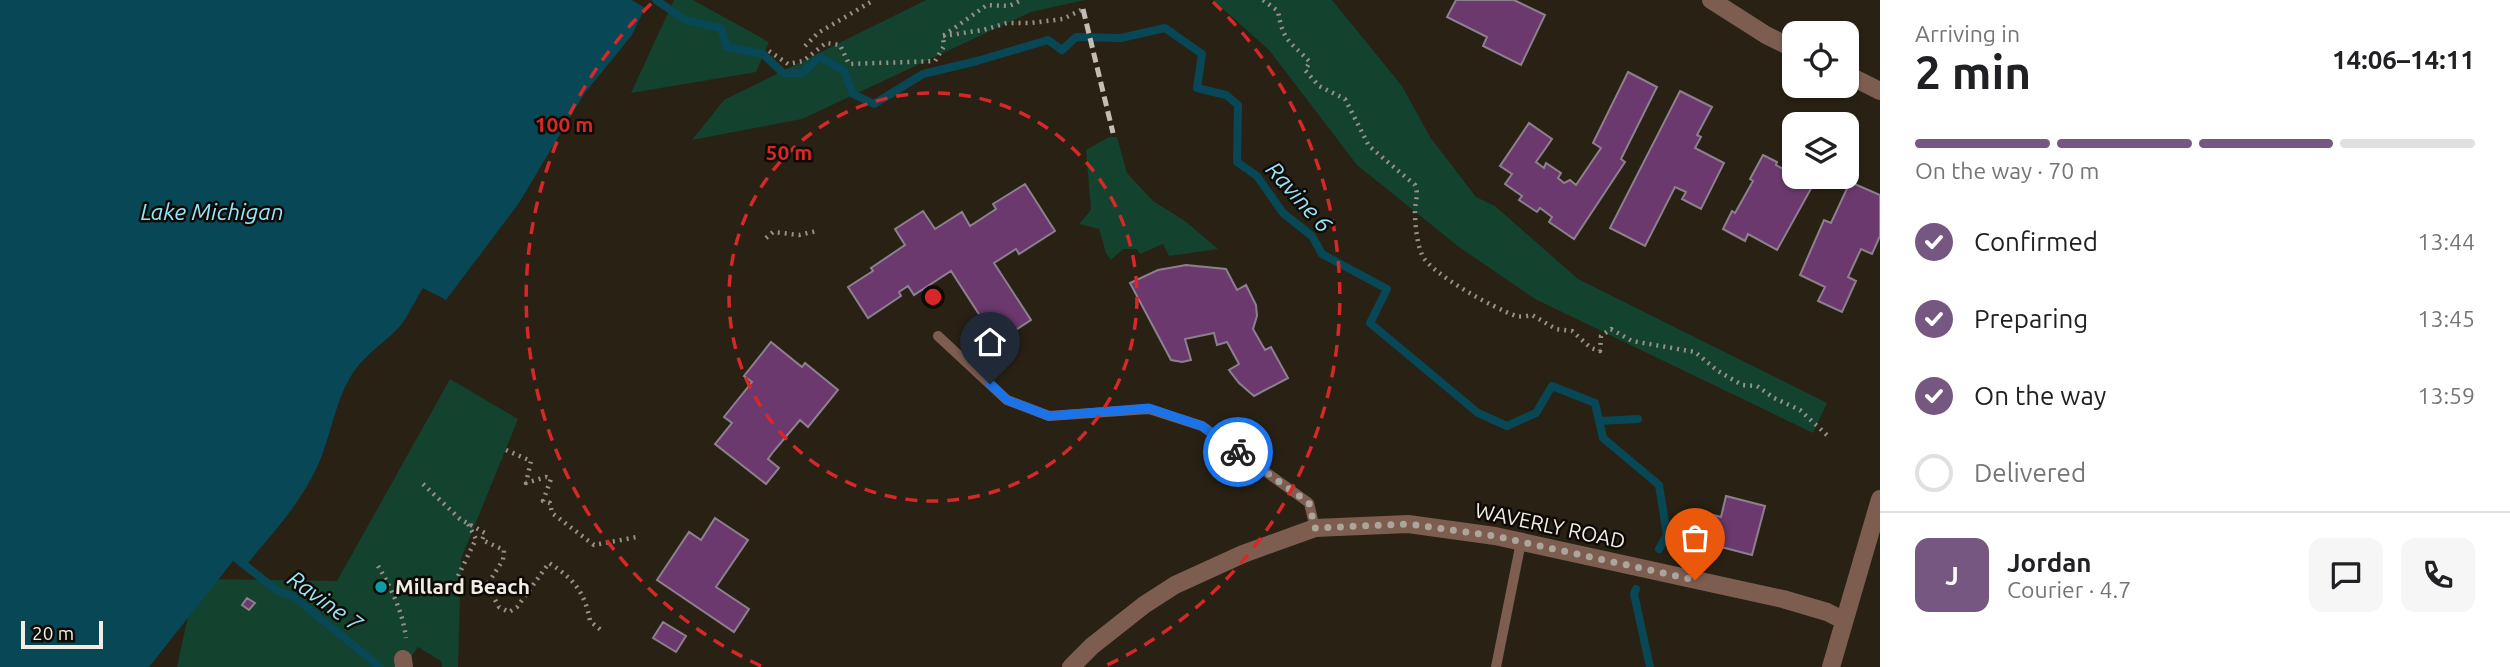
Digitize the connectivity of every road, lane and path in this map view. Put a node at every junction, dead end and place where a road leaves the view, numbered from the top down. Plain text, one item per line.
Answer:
1 (874, 0) edge
2 (1022, 0) edge
3 (1263, 0) edge
4 (1711, 0) edge
5 (1083, 9) dead end
6 (943, 36) junction
7 (1782, 43) edge
8 (805, 46) dead end
9 (769, 51) dead end
10 (1859, 80) edge
11 (1880, 91) edge
12 (817, 231) dead end
13 (766, 238) dead end
14 (938, 335) dead end
15 (1829, 437) dead end
16 (506, 450) dead end
17 (423, 484) dead end
18 (1880, 499) edge
19 (468, 523) junction
20 (1315, 528) junction
21 (637, 537) dead end
22 (1521, 542) junction
23 (378, 566) dead end
24 (458, 576) dead end
25 (1843, 620) junction
26 (602, 631) dead end
27 (404, 663) edge
28 (1071, 667) edge
29 (1496, 667) edge
30 (1830, 667) edge

1 - 8 path
2 - 6 path
3 - 15 path
4 - 7 street
5 - 6 path
6 - 9 path
10 - 11 street
12 - 13 path
14 - 20 lane
16 - 21 path
17 - 19 path
18 - 25 street
19 - 24 path
19 - 26 path
20 - 22 street, WAVERLY ROAD
20 - 28 street, WAVERLY ROAD
22 - 25 street, WAVERLY ROAD
22 - 29 lane
23 - 27 path
25 - 30 street

